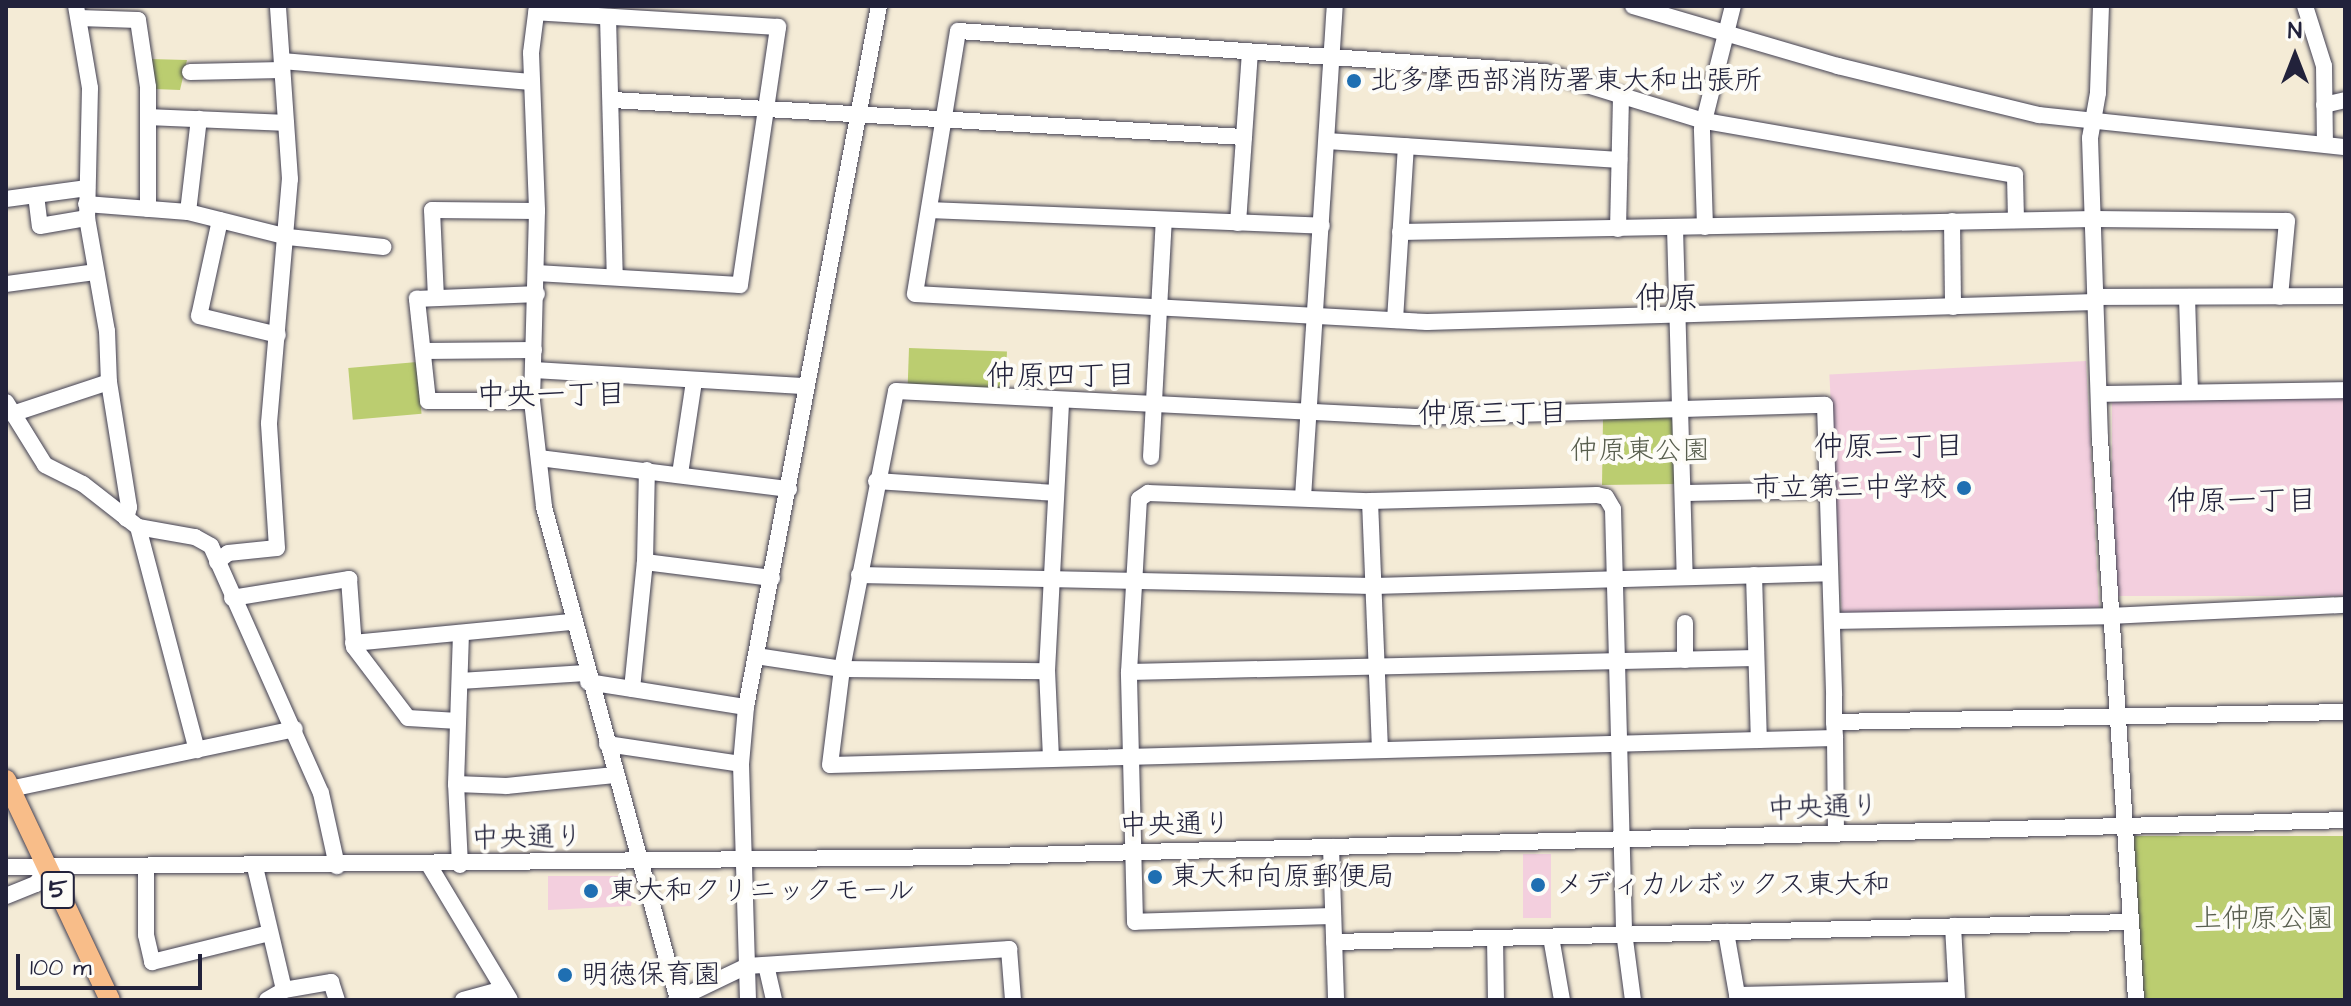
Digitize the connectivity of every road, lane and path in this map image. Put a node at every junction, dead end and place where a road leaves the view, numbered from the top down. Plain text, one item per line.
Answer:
1 (278, 6) edge
2 (879, 6) edge
3 (1335, 6) edge
4 (1633, 6) edge
5 (1733, 6) edge
6 (2101, 6) edge
7 (2305, 6) edge
8 (537, 9) edge
9 (78, 12) edge
10 (608, 17) junction
11 (1727, 34) junction
12 (1250, 52) junction
13 (1333, 57) junction
14 (282, 66) junction
15 (190, 72) dead end
16 (531, 82) junction
17 (1621, 95) junction
18 (613, 100) junction
19 (2345, 100) edge
20 (2324, 105) junction
21 (768, 108) junction
22 (859, 114) junction
23 (149, 117) junction
24 (199, 119) junction
25 (944, 119) junction
26 (1704, 121) junction
27 (2093, 122) junction
28 (286, 123) junction
29 (1244, 137) junction
30 (1327, 141) junction
31 (2325, 144) junction
32 (1406, 146) junction
33 (2345, 147) edge
34 (1619, 160) junction
35 (36, 195) junction
36 (6, 199) edge
37 (87, 203) junction
38 (148, 209) junction
39 (930, 210) junction
40 (537, 211) junction
41 (188, 212) junction
42 (2094, 219) junction
43 (220, 220) junction
44 (1164, 220) junction
45 (2016, 220) junction
46 (1952, 221) junction
47 (1238, 223) junction
48 (1322, 226) junction
49 (1705, 227) junction
50 (1675, 228) junction
51 (1618, 229) junction
52 (1400, 232) junction
53 (288, 237) junction
54 (383, 247) dead end
55 (96, 272) junction
56 (536, 273) junction
57 (615, 277) junction
58 (6, 284) edge
59 (537, 294) junction
60 (2345, 296) edge
61 (2187, 297) junction
62 (2280, 297) junction
63 (436, 298) junction
64 (2096, 300) junction
65 (1953, 307) junction
66 (1159, 308) junction
67 (1678, 314) junction
68 (1315, 315) junction
69 (1395, 320) junction
70 (278, 335) junction
71 (534, 350) junction
72 (423, 351) junction
73 (534, 370) junction
74 (694, 381) junction
75 (109, 382) junction
76 (807, 386) junction
77 (2345, 390) edge
78 (2190, 391) junction
79 (2099, 394) junction
80 (1061, 400) junction
81 (532, 401) junction
82 (1154, 404) junction
83 (9, 408) edge
84 (1681, 412) junction
85 (1309, 414) junction
86 (1151, 457) dead end
87 (539, 458) junction
88 (647, 470) junction
89 (680, 474) junction
90 (876, 481) junction
91 (789, 489) junction
92 (1828, 490) junction
93 (1055, 493) junction
94 (1683, 493) junction
95 (1303, 497) junction
96 (1370, 501) junction
97 (132, 523) junction
98 (217, 562) junction
99 (645, 562) junction
100 (1830, 573) junction
101 (859, 575) junction
102 (1754, 575) junction
103 (1049, 576) junction
104 (1685, 577) junction
105 (772, 578) junction
106 (1133, 580) junction
107 (1615, 580) junction
108 (1374, 586) junction
109 (232, 598) junction
110 (2345, 605) edge
111 (2108, 609) junction
112 (1832, 621) junction
113 (573, 622) junction
114 (1685, 623) dead end
115 (461, 633) junction
116 (353, 643) junction
117 (756, 656) junction
118 (1756, 658) junction
119 (1685, 660) junction
120 (1616, 661) junction
121 (842, 669) junction
122 (1378, 669) junction
123 (1047, 671) junction
124 (1129, 672) junction
125 (587, 677) junction
126 (460, 681) junction
127 (632, 689) junction
128 (746, 707) junction
129 (2345, 712) edge
130 (2117, 718) junction
131 (458, 721) junction
132 (295, 729) junction
133 (1834, 730) junction
134 (1759, 740) junction
135 (1619, 743) junction
136 (607, 744) junction
137 (197, 750) junction
138 (1380, 750) junction
139 (1129, 756) junction
140 (1051, 758) junction
141 (741, 764) junction
142 (616, 775) junction
143 (8, 784) edge
144 (456, 784) junction
145 (2345, 820) edge
146 (2125, 826) junction
147 (1836, 833) junction
148 (1622, 840) junction
149 (1331, 847) junction
150 (1134, 853) junction
151 (743, 860) junction
152 (641, 862) junction
153 (429, 865) junction
154 (460, 865) junction
155 (337, 866) junction
156 (6, 867) edge
157 (255, 867) junction
158 (47, 868) junction
159 (146, 868) junction
160 (6, 896) edge
161 (1333, 916) junction
162 (2130, 922) junction
163 (1953, 926) junction
164 (1624, 932) junction
165 (1726, 932) junction
166 (269, 933) junction
167 (1551, 937) junction
168 (1495, 938) junction
169 (1334, 942) junction
170 (766, 965) junction
171 (747, 966) junction
172 (284, 990) junction
173 (506, 995) edge
174 (1956, 995) edge
175 (1738, 998) edge
176 (110, 1000) edge
177 (267, 1000) edge
178 (337, 1000) edge
179 (463, 1000) edge
180 (678, 1000) edge
181 (748, 1000) edge
182 (774, 1000) edge
183 (1013, 1000) edge
184 (1336, 1000) edge
185 (1496, 1000) edge
186 (1562, 1000) edge
187 (1633, 1000) edge
188 (2136, 1000) edge

1 - 14 street
2 - 22 street
3 - 13 street
4 - 11 street
5 - 11 street
6 - 27 street
7 - 20 street
8 - 10 street
8 - 16 street
9 - 23 street
9 - 37 street
10 - 18 street
10 - 21 street
11 - 26 street
11 - 27 street
12 - 13 street
12 - 25 street
12 - 29 street
13 - 17 street
13 - 30 street
14 - 15 street
14 - 16 street
14 - 28 street
16 - 40 street
17 - 26 street
17 - 34 street
18 - 21 street
18 - 57 street
19 - 20 street
20 - 31 street
21 - 22 street
21 - 57 street
22 - 25 street
22 - 76 street
23 - 24 street
23 - 38 street
24 - 28 street
24 - 41 street
25 - 29 street
25 - 39 street
26 - 45 street
26 - 49 street
27 - 31 street
27 - 42 street
28 - 53 street
29 - 47 street
30 - 32 street
30 - 48 street
31 - 33 street
32 - 34 street
32 - 52 street
34 - 51 street
35 - 36 street
35 - 37 street
35 - 37 street
37 - 38 street
37 - 55 street
38 - 41 street
39 - 44 street
39 - 66 street
40 - 56 street
40 - 63 street
41 - 43 street
42 - 45 street
42 - 62 street
42 - 64 street
43 - 53 street
43 - 70 street
44 - 47 street
44 - 66 street
45 - 46 street
46 - 49 street
46 - 65 street
47 - 48 street
48 - 68 street
49 - 50 street
50 - 51 street
50 - 67 street
51 - 52 street
52 - 69 street
53 - 54 street
53 - 70 street
55 - 58 street
55 - 75 street
56 - 57 street
56 - 59 street
59 - 63 street
59 - 71 street
60 - 62 street
61 - 62 street
61 - 64 street
61 - 78 street
63 - 72 street
64 - 65 street
64 - 79 street
65 - 67 street
66 - 68 street
66 - 82 street
67 - 69 street
67 - 84 street
68 - 69 street
68 - 85 street
70 - 98 street
71 - 72 street
71 - 73 street
72 - 81 street
73 - 74 street
73 - 81 street
74 - 76 street
74 - 89 street
75 - 83 street
75 - 97 street
76 - 91 street
77 - 78 street
78 - 79 street
79 - 111 street
80 - 82 street
80 - 90 street
80 - 93 street
81 - 87 street
82 - 85 street
82 - 86 street
83 - 97 street
84 - 85 street
84 - 92 street
84 - 94 street
85 - 95 street
87 - 88 street
87 - 113 street
88 - 89 street
88 - 99 street
89 - 91 street
90 - 93 street
90 - 101 street
91 - 105 street
92 - 94 street
92 - 100 street
93 - 103 street
94 - 104 street
95 - 96 street
95 - 106 street
96 - 107 street
96 - 108 street
97 - 98 street
97 - 137 street
98 - 109 street
99 - 105 street
99 - 127 street
100 - 102 street
100 - 112 street
101 - 103 street
101 - 121 street
102 - 104 street
102 - 118 street
103 - 106 street
103 - 123 street
104 - 107 street
105 - 117 street
106 - 108 street
106 - 124 street
107 - 108 street
107 - 120 street
108 - 122 street
109 - 116 street
109 - 132 street
110 - 111 street
111 - 112 street
111 - 130 street
112 - 133 street
113 - 115 street
113 - 125 street
114 - 119 street
115 - 116 street
115 - 126 street
116 - 131 street
117 - 121 street
117 - 128 street
118 - 119 street
118 - 134 street
119 - 120 street
120 - 122 street
120 - 135 street
121 - 123 street
121 - 140 street
122 - 124 street
122 - 138 street
123 - 140 street
124 - 139 street
125 - 126 street
125 - 127 street
125 - 136 street
126 - 131 street
127 - 128 street
128 - 141 street
129 - 130 street
130 - 133 street
130 - 146 street
131 - 144 street
132 - 137 street
132 - 155 street
133 - 134 street
133 - 147 street
134 - 135 street
135 - 138 street
135 - 148 street
136 - 141 street
136 - 142 street
137 - 143 street
138 - 139 street
139 - 140 street
139 - 150 street
141 - 151 street
142 - 144 street
142 - 152 street
143 - 158 main road, 5
144 - 154 street
145 - 146 street, 中央通り
146 - 147 street, 中央通り
146 - 162 street
147 - 148 street, 中央通り
148 - 149 street, 中央通り
148 - 164 street
149 - 150 street, 中央通り
149 - 161 street
150 - 151 street, 中央通り
150 - 161 street
151 - 152 street, 中央通り
151 - 171 street
152 - 154 street, 中央通り
152 - 180 street
153 - 154 street, 中央通り
153 - 155 street, 中央通り
153 - 173 street
155 - 157 street, 中央通り
156 - 158 street, 中央通り
157 - 159 street, 中央通り
157 - 166 street
158 - 159 street, 中央通り
158 - 160 street
158 - 176 main road, 5
159 - 166 street
161 - 169 street
162 - 163 street
162 - 188 street
163 - 165 street
163 - 174 street
164 - 165 street
164 - 167 street
164 - 187 street
165 - 175 street
166 - 172 street
167 - 168 street
167 - 186 street
168 - 169 street
168 - 185 street
169 - 184 street
170 - 171 street
170 - 182 street
170 - 183 street
171 - 180 street
171 - 181 street
172 - 177 street
172 - 178 street
173 - 179 street
174 - 175 street

